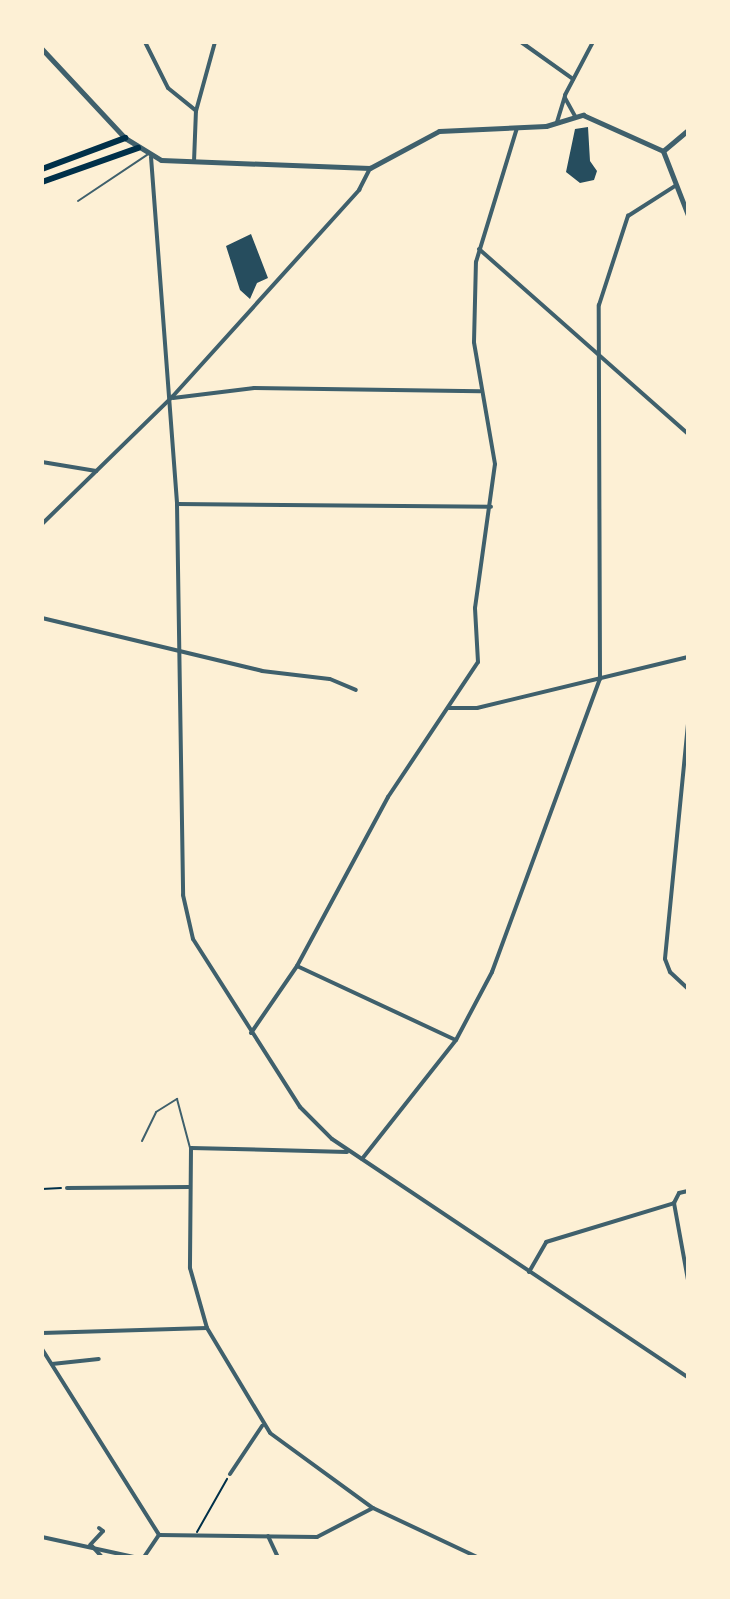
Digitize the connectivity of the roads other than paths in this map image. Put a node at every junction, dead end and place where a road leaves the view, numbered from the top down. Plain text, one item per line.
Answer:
1 (145, 42) edge
2 (215, 42) edge
3 (521, 42) edge
4 (593, 42) edge
5 (42, 49) edge
6 (573, 79) junction
7 (565, 95) junction
8 (196, 111) junction
9 (575, 116) junction
10 (557, 122) junction
11 (517, 126) junction
12 (688, 130) edge
13 (125, 138) junction
14 (138, 148) junction
15 (663, 151) junction
16 (149, 156) junction
17 (194, 162) junction
18 (370, 168) junction
19 (42, 169) edge
20 (42, 182) edge
21 (675, 186) junction
22 (78, 201) dead end
23 (688, 215) edge
24 (479, 249) junction
25 (599, 355) junction
26 (480, 391) junction
27 (171, 398) junction
28 (688, 434) edge
29 (42, 462) edge
30 (96, 471) junction
31 (177, 504) junction
32 (491, 507) junction
33 (42, 524) edge
34 (42, 618) edge
35 (183, 649) junction
36 (688, 657) edge
37 (600, 679) junction
38 (356, 690) dead end
39 (448, 708) junction
40 (688, 724) edge
41 (297, 966) junction
42 (688, 989) edge
43 (250, 1033) junction
44 (456, 1040) junction
45 (142, 1141) dead end
46 (191, 1148) junction
47 (347, 1152) junction
48 (362, 1159) junction
49 (190, 1187) junction
50 (67, 1188) road end
51 (688, 1191) edge
52 (674, 1203) junction
53 (686, 1261) edge
54 (529, 1272) junction
55 (688, 1280) edge
56 (207, 1328) junction
57 (42, 1333) edge
58 (42, 1349) edge
59 (99, 1359) dead end
60 (52, 1364) junction
61 (688, 1377) edge
62 (263, 1426) junction
63 (230, 1474) road end
64 (373, 1508) junction
65 (99, 1528) dead end
66 (159, 1535) junction
67 (268, 1536) junction
68 (42, 1537) edge
69 (90, 1545) junction
70 (102, 1557) edge
71 (134, 1557) edge
72 (144, 1557) edge
73 (278, 1557) edge
74 (477, 1557) edge

1 - 8 street
2 - 8 street
3 - 6 street
4 - 6 street
5 - 13 street
6 - 7 street
7 - 9 street
7 - 10 street
8 - 17 street
9 - 10 street
9 - 15 street
10 - 11 street
11 - 18 street
11 - 24 street
12 - 15 street
13 - 14 street
13 - 19 highway
14 - 16 street
14 - 20 highway
15 - 21 street
16 - 17 street
16 - 22 lane
16 - 27 street
17 - 18 street
18 - 27 street
21 - 23 street
21 - 25 street
24 - 25 street
24 - 26 street
25 - 28 street
25 - 37 street
26 - 27 street
26 - 32 street
27 - 30 street
27 - 31 street
29 - 30 street
30 - 33 street
31 - 32 street
31 - 35 street
32 - 39 street
34 - 35 street
35 - 38 street
35 - 43 street
36 - 37 street
37 - 39 street
37 - 44 street
39 - 41 street
40 - 42 street
41 - 43 street
41 - 44 street
43 - 47 street
44 - 48 street
45 - 46 lane
46 - 47 street
46 - 49 street
47 - 48 street
48 - 54 street
49 - 50 street
49 - 56 street
51 - 52 street
52 - 53 street
52 - 54 street
53 - 55 street
54 - 61 street
56 - 57 street
56 - 62 street
58 - 60 street
59 - 60 street
60 - 66 street
62 - 63 street
62 - 64 street
64 - 67 street
64 - 74 street
65 - 69 street
66 - 67 street
66 - 72 street
67 - 73 street
68 - 69 street
69 - 70 street
69 - 71 street

